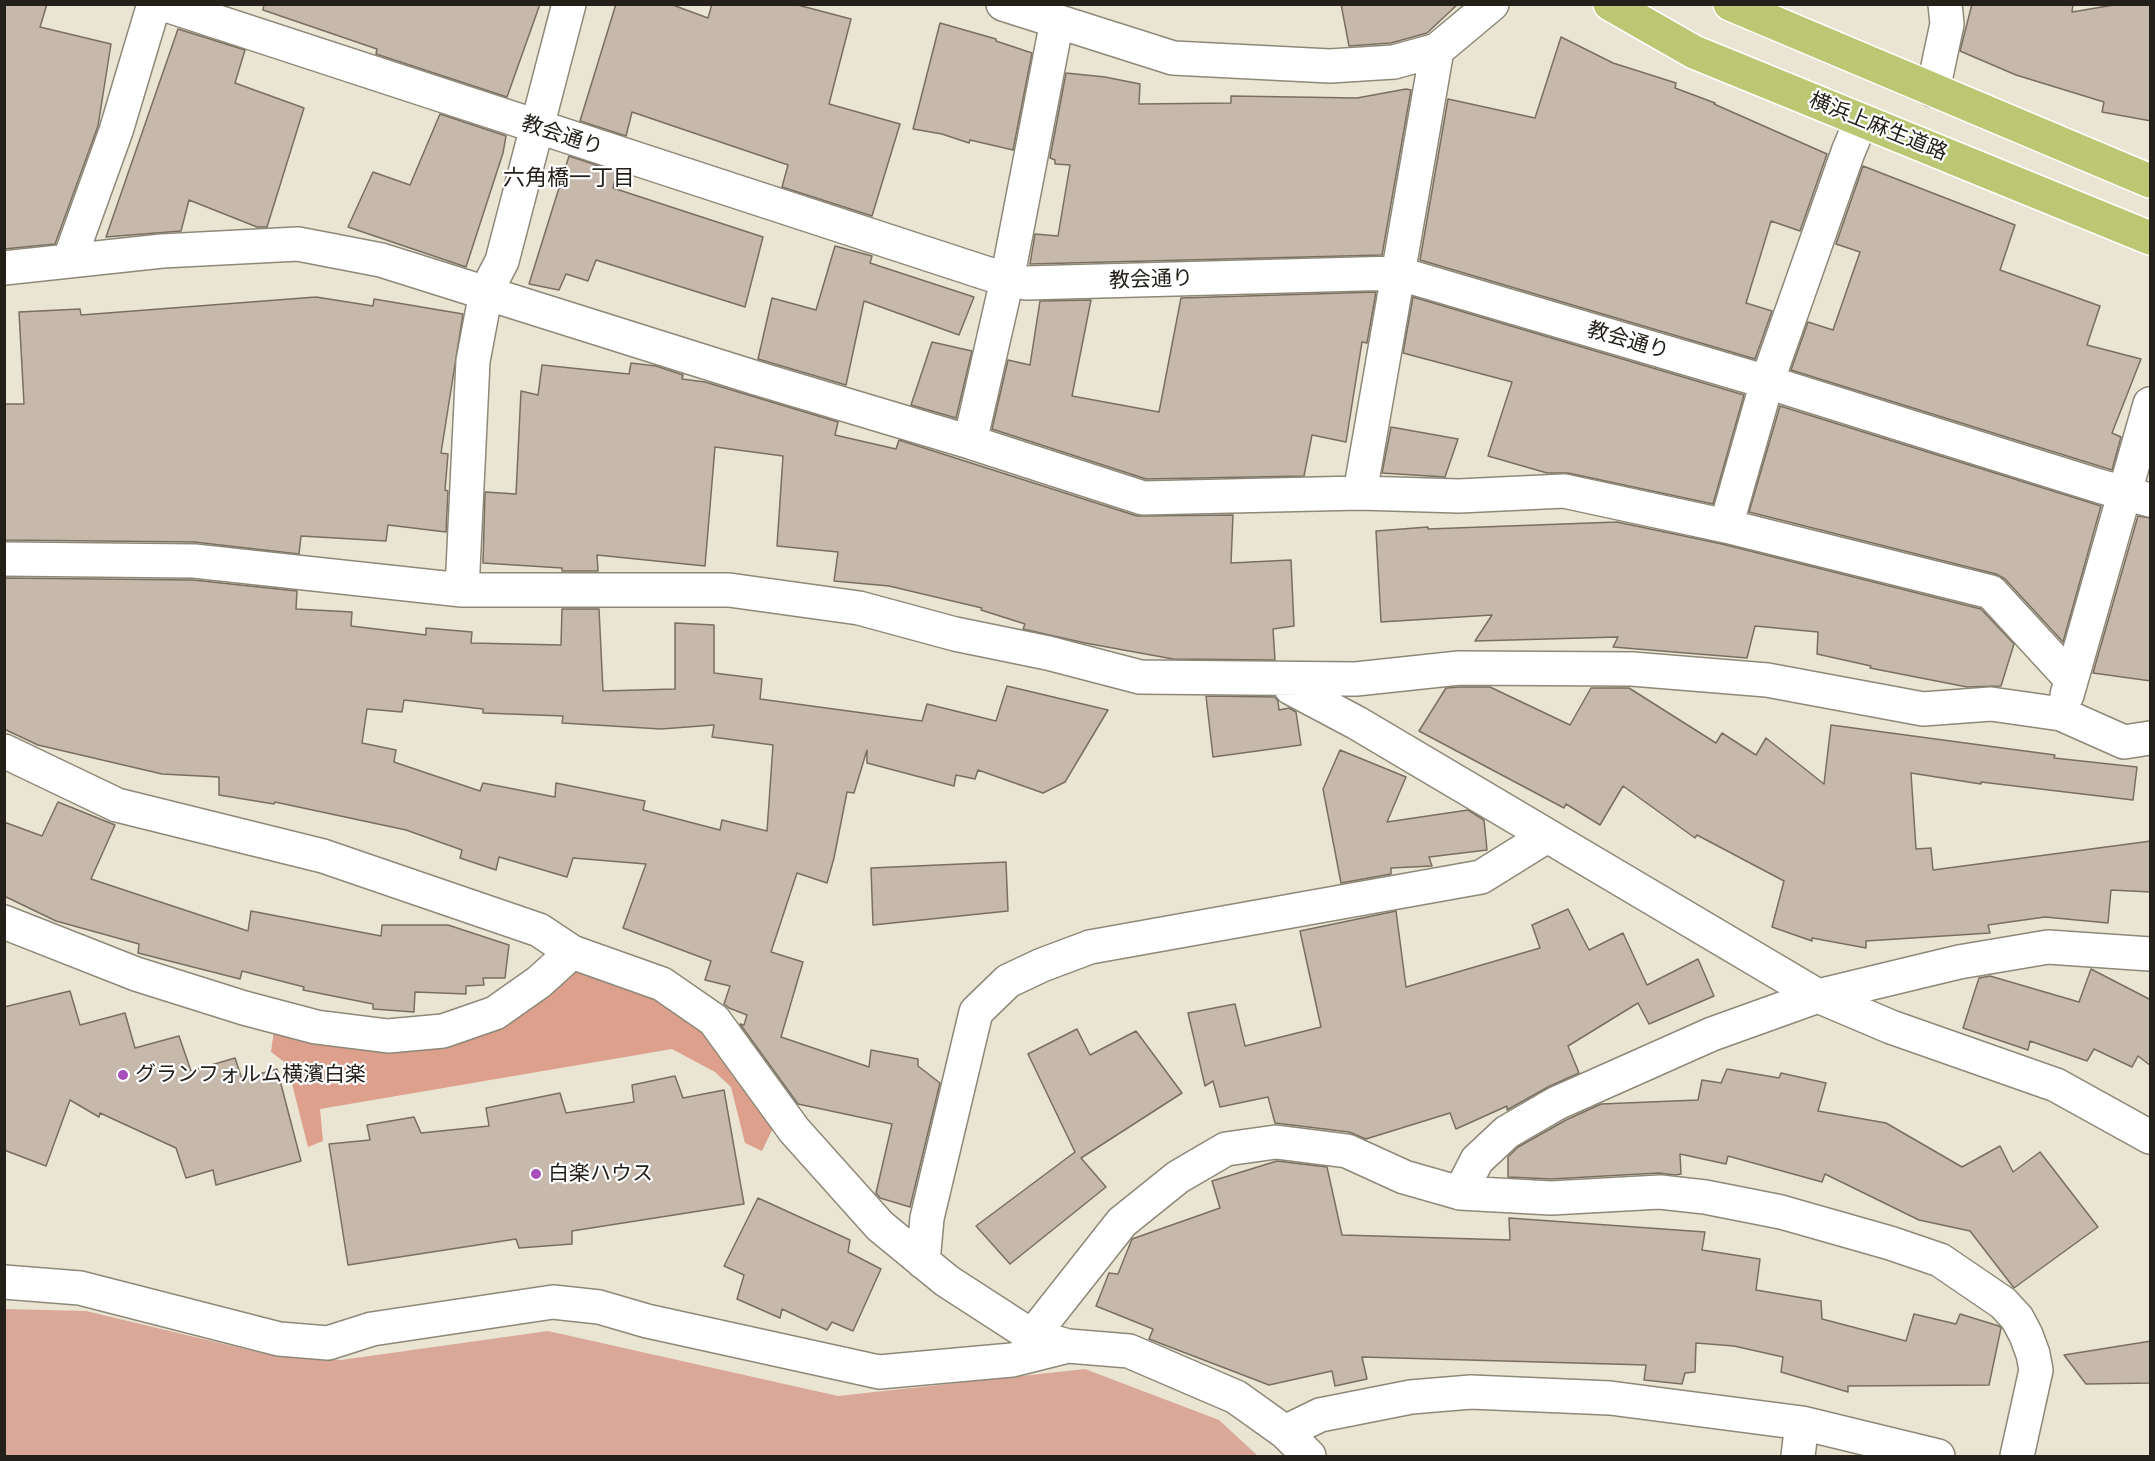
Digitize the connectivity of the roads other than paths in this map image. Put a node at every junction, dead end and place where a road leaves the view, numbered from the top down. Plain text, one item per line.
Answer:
1 (154, 4) edge
2 (163, 4) edge
3 (569, 4) edge
4 (1003, 4) edge
5 (1492, 4) edge
6 (1610, 4) edge
7 (1730, 4) edge
8 (1946, 4) edge
9 (1057, 21) junction
10 (1437, 50) junction
11 (1933, 90) junction
12 (1861, 121) junction
13 (536, 128) junction
14 (2151, 181) edge
15 (2151, 238) edge
16 (69, 261) junction
17 (4, 268) edge
18 (1397, 273) junction
19 (1007, 280) junction
20 (486, 292) junction
21 (1767, 382) junction
22 (2151, 404) edge
23 (970, 442) junction
24 (1360, 493) junction
25 (2137, 496) edge
26 (1725, 526) junction
27 (4, 559) edge
28 (462, 590) junction
29 (2072, 679) junction
30 (1289, 680) junction
31 (2061, 714) junction
32 (2151, 738) edge
33 (4, 751) edge
34 (1547, 836) junction
35 (4, 922) edge
36 (572, 952) junction
37 (2151, 954) edge
38 (1818, 996) junction
39 (2151, 1137) edge
40 (1460, 1193) junction
41 (923, 1262) junction
42 (4, 1282) edge
43 (1032, 1336) junction
44 (1068, 1346) junction
45 (1802, 1423) junction
46 (1285, 1432) junction
47 (1309, 1456) edge
48 (1798, 1456) edge
49 (1938, 1456) edge
50 (2017, 1456) edge

1 - 16 street
2 - 13 street, 教会通り
3 - 13 street
4 - 9 street
5 - 10 street
6 - 12 main road, 横浜上麻生道路
7 - 11 main road
8 - 11 street
9 - 10 street
9 - 19 street
10 - 18 street
11 - 14 main road
12 - 15 main road, 横浜上麻生道路
12 - 21 street
13 - 19 street, 教会通り
13 - 20 street
16 - 17 street
16 - 20 street
18 - 19 street, 教会通り
18 - 21 street, 教会通り
18 - 24 street
19 - 23 street
20 - 23 street
20 - 28 street
21 - 25 street, 教会通り
21 - 26 street
22 - 25 street
23 - 24 street
24 - 26 street
25 - 29 street
26 - 29 street
27 - 28 street
28 - 30 street
29 - 31 street
30 - 31 street
30 - 34 street
31 - 32 street
33 - 36 street
34 - 38 street
34 - 41 street
35 - 36 street
36 - 41 street
37 - 38 street
38 - 39 street
38 - 40 street
40 - 43 street
40 - 50 street
41 - 43 street
42 - 44 street
43 - 44 street
44 - 46 street
45 - 46 street
45 - 48 street
45 - 49 street
46 - 47 street

